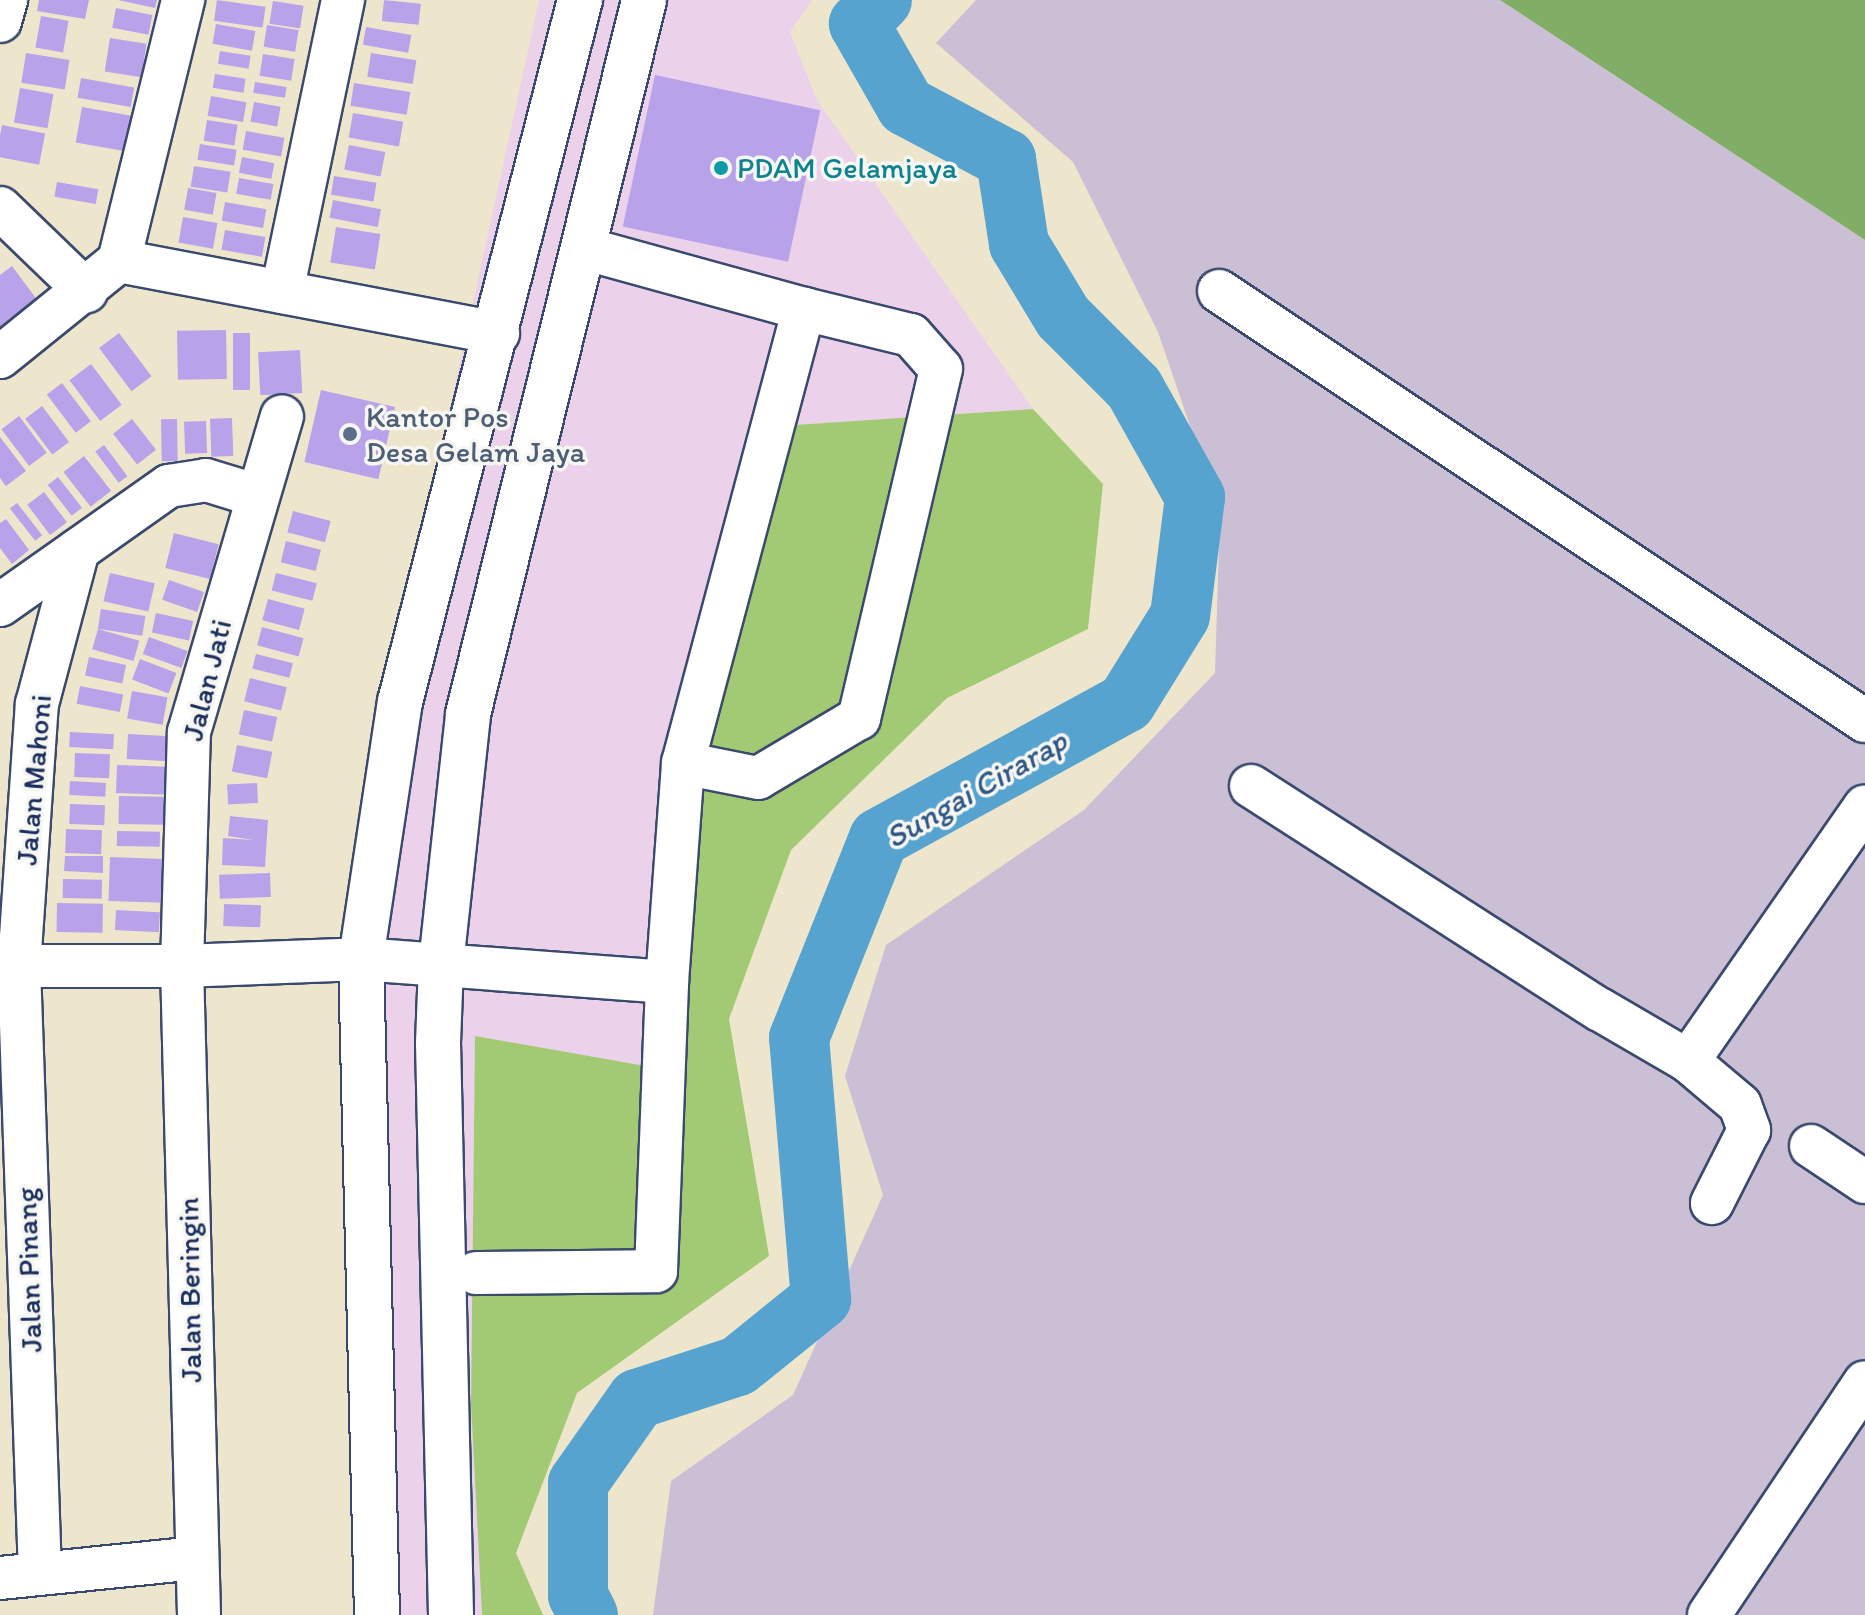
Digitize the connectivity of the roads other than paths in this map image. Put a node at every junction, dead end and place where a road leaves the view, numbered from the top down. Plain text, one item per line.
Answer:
1 (6, 0) edge
2 (183, 0) edge
3 (343, 0) edge
4 (580, 0) edge
5 (644, 0) edge
6 (0, 21) edge
7 (0, 208) edge
8 (583, 248) junction
9 (119, 261) junction
10 (86, 291) junction
11 (1219, 291) dead end
12 (282, 292) junction
13 (804, 309) junction
14 (498, 333) junction
15 (0, 357) edge
16 (282, 416) dead end
17 (258, 496) junction
18 (78, 550) junction
19 (0, 605) edge
20 (1865, 721) edge
21 (683, 763) junction
22 (1251, 786) dead end
23 (1865, 806) edge
24 (402, 962) junction
25 (9, 966) edge
26 (182, 966) junction
27 (667, 982) junction
28 (1688, 1061) junction
29 (1811, 1146) dead end
30 (1865, 1182) edge
31 (1712, 1203) dead end
32 (476, 1273) dead end
33 (1865, 1382) edge
34 (197, 1558) junction
35 (20, 1576) edge
36 (199, 1615) edge
37 (377, 1615) edge
38 (451, 1615) edge
39 (1709, 1615) edge

1 - 6 street
2 - 9 street
3 - 12 street
4 - 14 main road
5 - 8 main road
7 - 10 street
8 - 13 street
8 - 24 main road
9 - 10 street
9 - 12 street
10 - 15 street
11 - 20 street
12 - 14 street
13 - 21 street
13 - 21 street
14 - 24 main road
16 - 17 street, Jalan Jati
17 - 18 street
17 - 26 street, Jalan Jati
18 - 19 street
18 - 25 street, Jalan Mahoni
21 - 27 street
22 - 28 street
23 - 28 street
24 - 26 street
24 - 27 street
24 - 37 main road
24 - 38 main road
25 - 26 street
25 - 35 street, Jalan Pinang
26 - 34 street, Jalan Beringin
27 - 32 street
28 - 31 street
29 - 30 street
33 - 39 street
34 - 35 street
34 - 36 street, Jalan Beringin

